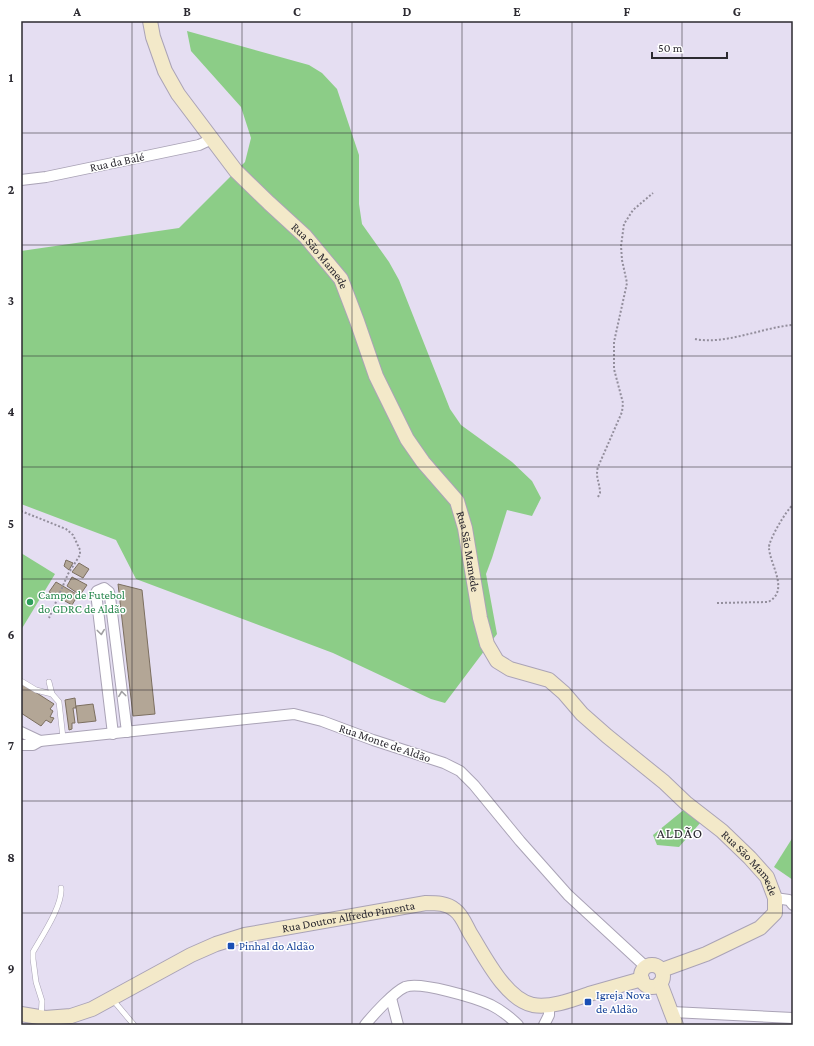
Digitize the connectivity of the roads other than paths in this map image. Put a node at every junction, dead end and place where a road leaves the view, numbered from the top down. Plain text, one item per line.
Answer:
1 (150, 21) edge
2 (212, 139) junction
3 (21, 180) edge
4 (21, 681) edge
5 (49, 682) dead end
6 (52, 694) junction
7 (21, 732) edge
8 (127, 732) junction
9 (113, 734) junction
10 (63, 738) junction
11 (40, 741) junction
12 (21, 745) edge
13 (61, 888) dead end
14 (793, 892) edge
15 (775, 898) junction
16 (793, 906) edge
17 (644, 973) junction
18 (661, 977) junction
19 (112, 998) junction
20 (391, 998) junction
21 (549, 1005) junction
22 (21, 1014) edge
23 (41, 1017) junction
24 (793, 1018) edge
25 (674, 1019) edge
26 (134, 1025) edge
27 (365, 1025) edge
28 (398, 1025) edge
29 (518, 1025) edge
30 (544, 1025) edge

1 - 2 street, Rua São Mamede
2 - 3 street, Rua da Balé
2 - 15 street, Rua São Mamede
4 - 6 lane
5 - 6 lane
6 - 10 lane
7 - 11 street
8 - 9 street, Rua Monte de Aldão
8 -> 9 street
8 - 17 street, Rua Monte de Aldão
9 - 10 street, Rua Monte de Aldão
10 - 11 street, Rua Monte de Aldão
11 - 12 street, Rua Monte de Aldão
13 - 23 lane
14 - 15 street
15 - 16 street
15 - 18 street, Rua São Mamede
17 - 18 street
17 - 18 street
17 - 21 street, Rua Doutor Alfredo Pimenta
18 - 25 street
19 - 21 street, Rua Doutor Alfredo Pimenta
19 - 23 street, Rua Doutor Alfredo Pimenta
19 - 26 lane
20 - 27 street
20 - 28 street
20 - 29 street
21 - 30 street
22 - 23 street, Rua Doutor Alfredo Pimenta
24 - 25 street

